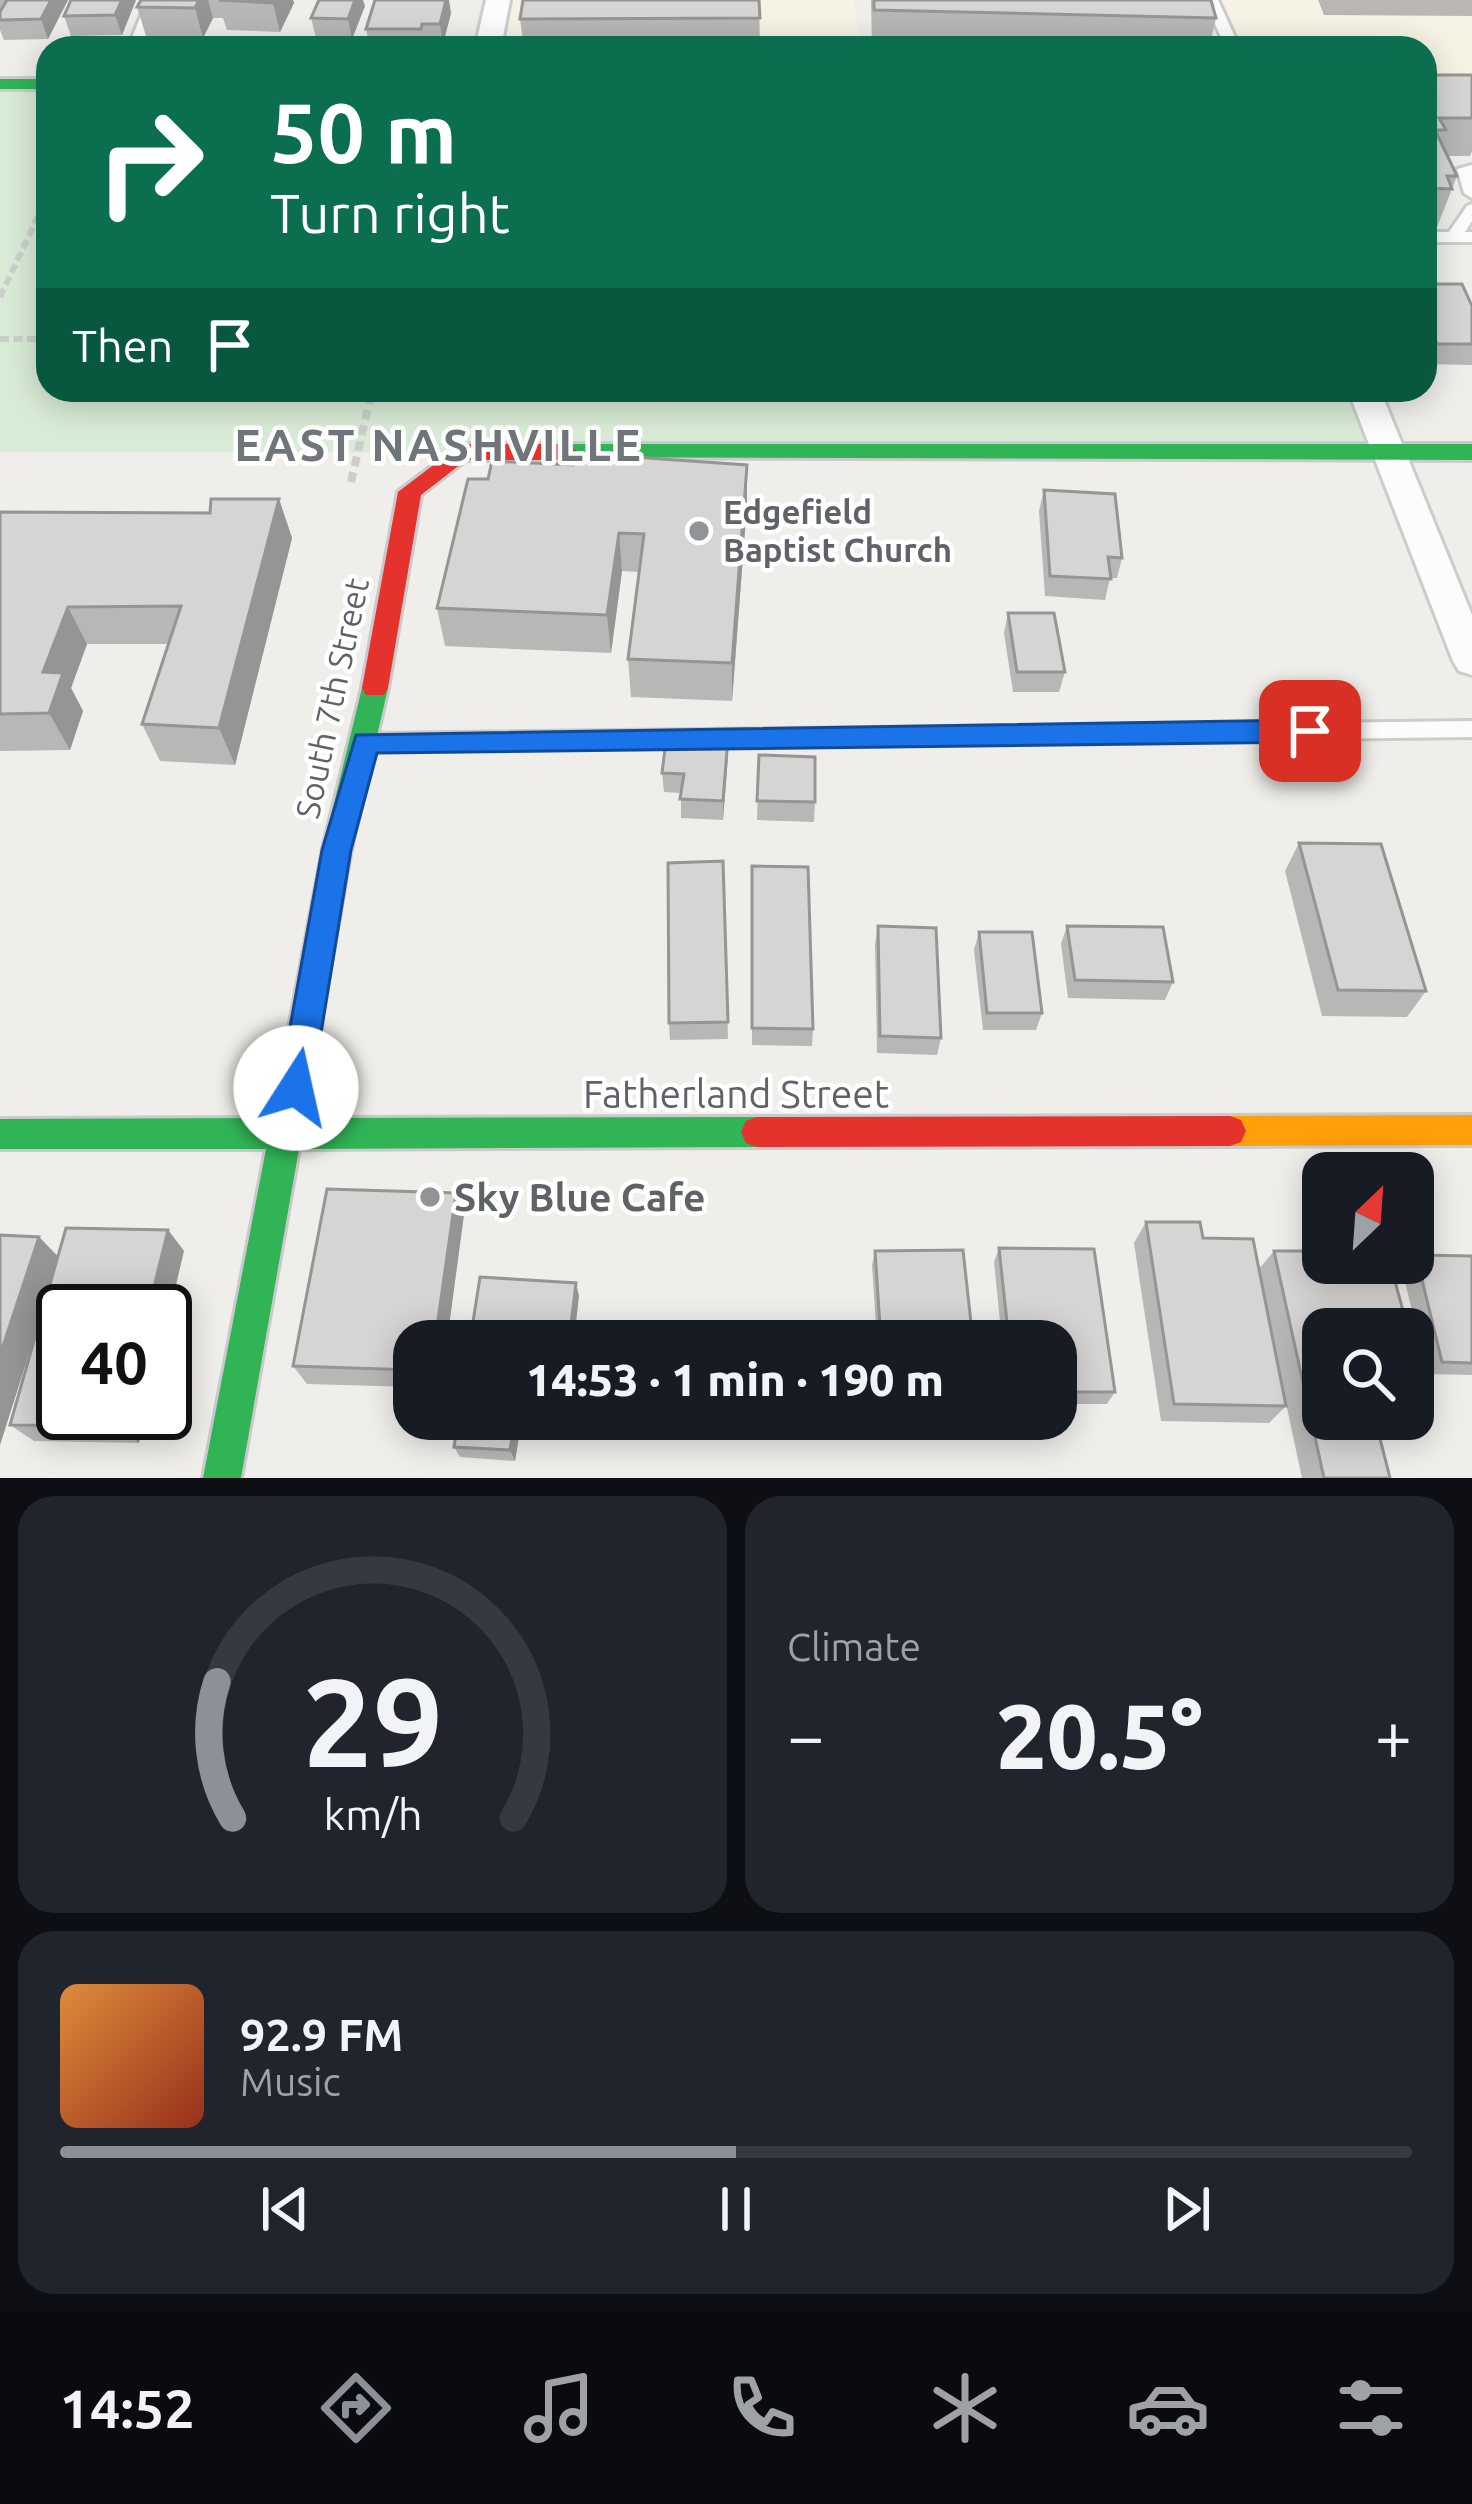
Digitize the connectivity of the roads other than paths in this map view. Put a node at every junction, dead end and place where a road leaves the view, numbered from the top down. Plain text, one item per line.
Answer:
1 (154, 0) edge
2 (497, 0) edge
3 (1210, 0) edge
4 (140, 36) edge
5 (490, 36) edge
6 (1226, 36) edge
7 (0, 84) edge
8 (36, 84) edge
9 (1468, 169) edge
10 (1472, 193) edge
11 (1472, 209) edge
12 (1437, 237) edge
13 (1454, 237) junction
14 (1472, 237) edge
15 (1368, 402) edge
16 (1472, 452) edge
17 (1387, 453) junction
18 (1472, 661) edge
19 (1472, 729) edge
20 (366, 742) junction
21 (1472, 1130) edge
22 (0, 1134) edge
23 (286, 1135) junction
24 (222, 1478) edge

1 - 4 lane
2 - 5 street
3 - 6 lane
7 - 8 street
9 - 10 lane
11 - 13 lane
12 - 13 lane
13 - 14 lane
15 - 17 street
16 - 17 street
17 - 18 street
17 - 20 street, South 7th Street
19 - 20 lane
20 - 23 street, South 7th Street
21 - 23 street, Fatherland Street
22 - 23 street, Fatherland Street
23 - 24 street, South 7th Street

